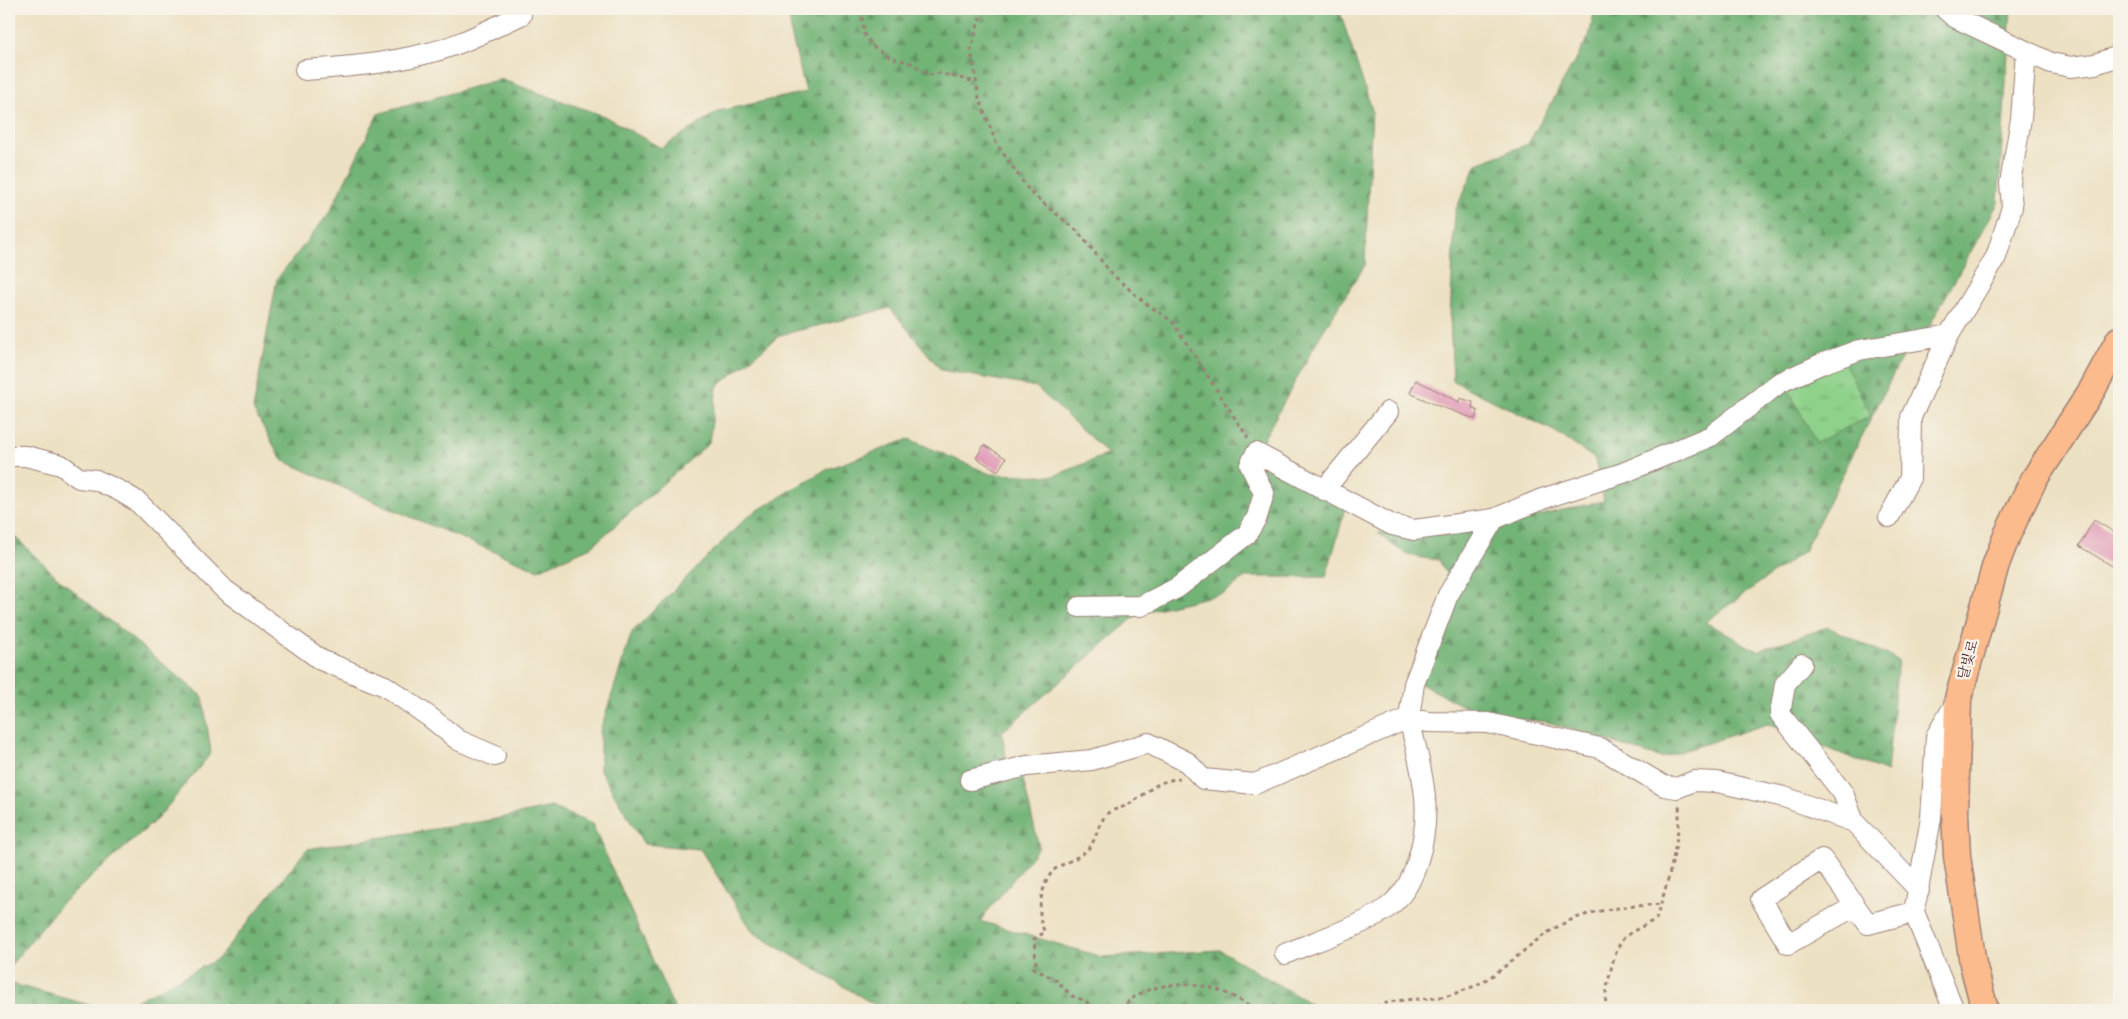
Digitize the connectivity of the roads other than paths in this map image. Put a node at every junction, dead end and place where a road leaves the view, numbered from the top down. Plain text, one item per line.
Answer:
1 (521, 9) edge
2 (1946, 9) edge
3 (2026, 51) junction
4 (2119, 56) edge
5 (305, 70) dead end
6 (1949, 335) junction
7 (2119, 340) edge
8 (1388, 412) dead end
9 (9, 456) edge
10 (1324, 490) junction
11 (1888, 517) dead end
12 (1494, 519) junction
13 (1079, 607) dead end
14 (1802, 664) dead end
15 (1958, 700) junction
16 (1409, 718) junction
17 (495, 756) dead end
18 (970, 780) dead end
19 (1854, 822) junction
20 (1919, 890) junction
21 (1855, 906) junction
22 (1914, 912) junction
23 (1285, 954) dead end
24 (1954, 1010) edge
25 (1985, 1010) edge

1 - 5 street
2 - 3 street
3 - 4 street
3 - 6 street
6 - 11 street
6 - 12 street
7 - 15 main road, 달빛로
8 - 10 street
9 - 17 street
10 - 12 street
10 - 13 street
12 - 16 street
14 - 19 street
15 - 20 street
15 - 25 main road, 달빛로
16 - 18 street
16 - 19 street
16 - 23 street
19 - 20 street
20 - 22 street
21 - 21 street
21 - 22 street
22 - 24 street

